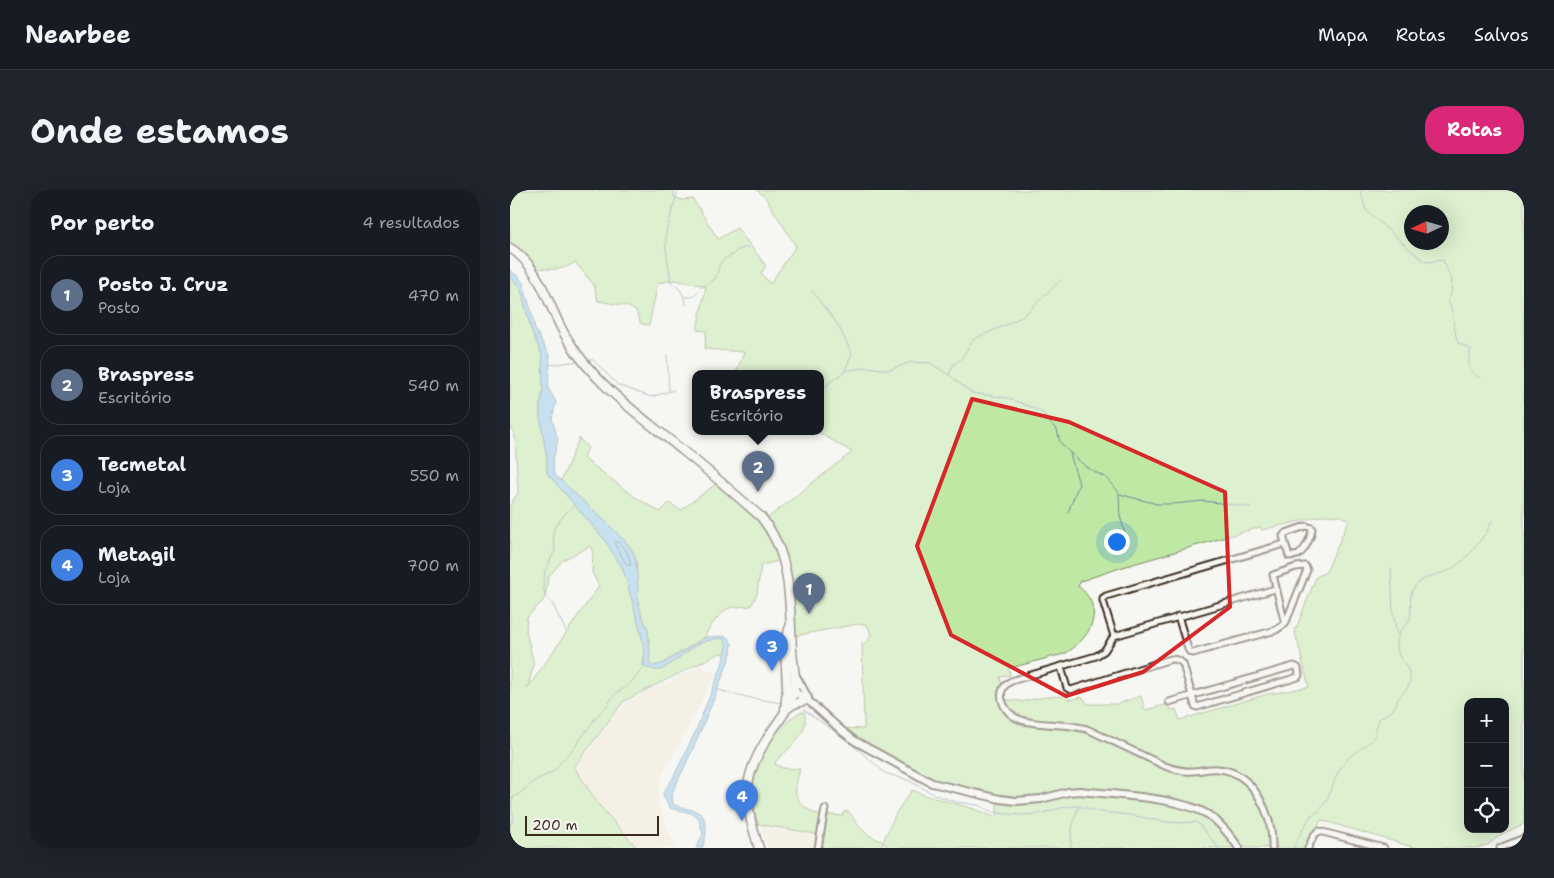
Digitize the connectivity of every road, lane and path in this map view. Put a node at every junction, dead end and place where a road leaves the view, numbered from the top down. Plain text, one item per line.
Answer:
1 (510, 248) edge
2 (1284, 544) junction
3 (1275, 588) junction
4 (1178, 616) junction
5 (1286, 624) junction
6 (790, 626) junction
7 (1114, 636) junction
8 (1061, 667) junction
9 (794, 672) junction
10 (791, 689) junction
11 (1192, 696) junction
12 (809, 701) junction
13 (1169, 702) dead end
14 (786, 711) junction
15 (824, 809) dead end
16 (1524, 838) edge
17 (759, 848) edge
18 (818, 848) edge
19 (1239, 848) edge
20 (1272, 848) edge
21 (1308, 848) edge
22 (1384, 848) edge
23 (1500, 848) edge

1 - 6 main road
2 - 2 street
2 - 7 street
3 - 4 street
3 - 5 street
3 - 5 street
4 - 5 street
4 - 7 street
6 - 9 main road
6 - 10 main road
7 - 8 street
8 - 11 street
8 - 20 street
9 - 10 main road
9 - 12 street
10 - 12 street
10 - 14 main road
11 - 11 street
11 - 13 street
12 - 14 main road
12 - 19 street
14 - 17 main road
15 - 18 street
16 - 23 street
21 - 22 street

